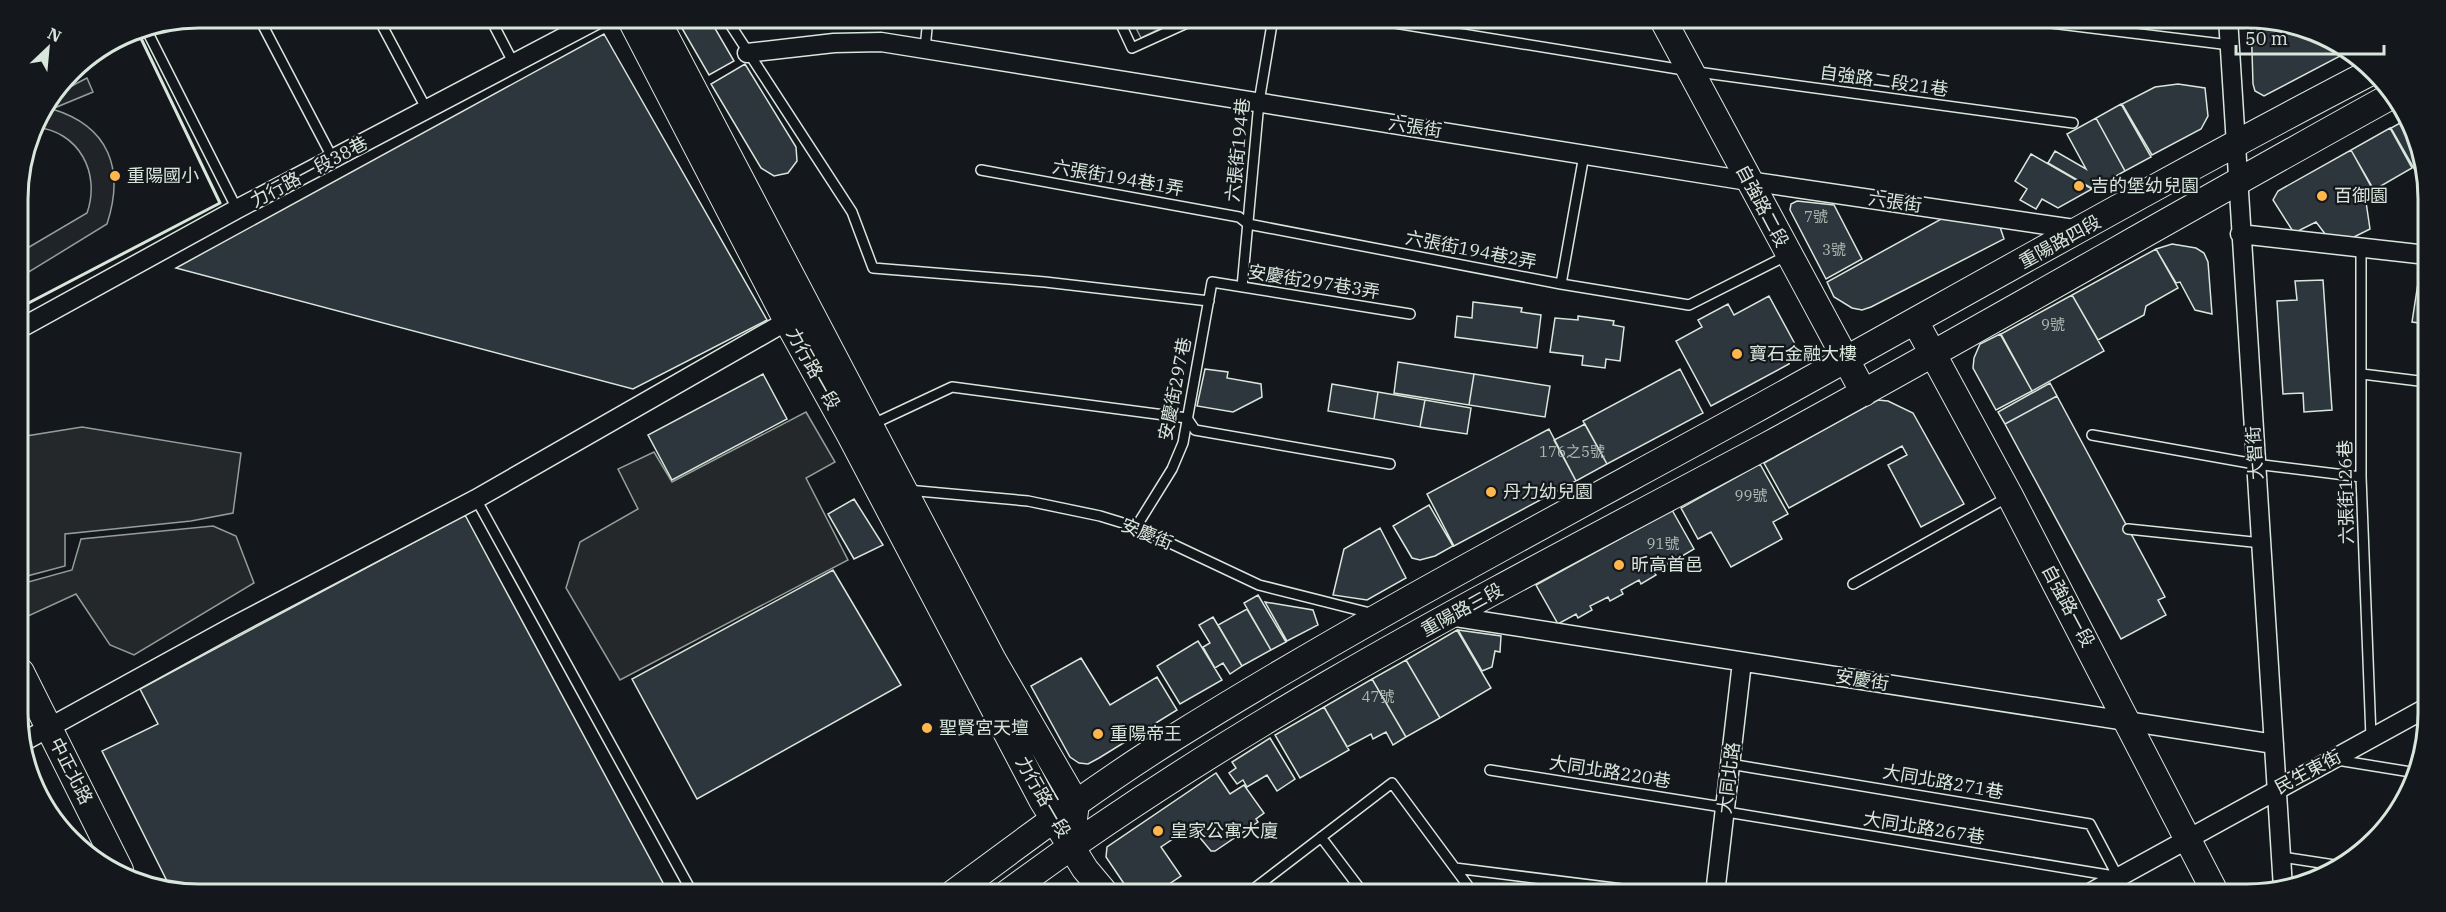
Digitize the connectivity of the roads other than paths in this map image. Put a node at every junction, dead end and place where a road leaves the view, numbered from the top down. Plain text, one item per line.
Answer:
1 (264, 28) edge
2 (383, 28) edge
3 (494, 28) edge
4 (581, 28) edge
5 (635, 28) edge
6 (661, 28) edge
7 (732, 28) edge
8 (927, 28) edge
9 (1123, 28) edge
10 (1176, 28) edge
11 (1271, 28) edge
12 (1426, 28) edge
13 (1667, 28) edge
14 (2090, 28) edge
15 (2229, 28) edge
16 (150, 36) edge
17 (2230, 45) junction
18 (925, 49) junction
19 (747, 53) junction
20 (514, 64) junction
21 (1690, 71) junction
22 (2364, 76) edge
23 (2385, 99) edge
24 (1259, 102) junction
25 (427, 110) junction
26 (2073, 123) dead end
27 (2235, 142) junction
28 (1584, 155) junction
29 (333, 159) junction
30 (981, 170) dead end
31 (1748, 181) junction
32 (2237, 181) junction
33 (237, 209) junction
34 (1248, 224) junction
35 (2081, 230) junction
36 (2240, 234) junction
37 (2361, 248) junction
38 (2418, 254) edge
39 (1788, 255) junction
40 (1212, 282) joint
41 (1561, 284) junction
42 (1242, 287) junction
43 (1209, 301) junction
44 (1410, 314) dead end
45 (787, 321) junction
46 (1915, 321) junction
47 (29, 324) edge
48 (1935, 355) junction
49 (1845, 361) junction
50 (2362, 374) junction
51 (2418, 381) edge
52 (1864, 393) junction
53 (1187, 418) junction
54 (860, 430) junction
55 (2092, 435) dead end
56 (1390, 464) dead end
57 (2255, 464) junction
58 (2361, 477) junction
59 (905, 490) junction
60 (2010, 496) junction
61 (476, 499) junction
62 (1136, 527) junction
63 (2128, 529) dead end
64 (2262, 543) junction
65 (1853, 584) dead end
66 (1380, 615) junction
67 (1449, 616) junction
68 (1742, 662) junction
69 (28, 686) edge
70 (2418, 711) edge
71 (2128, 722) junction
72 (50, 729) junction
73 (2371, 737) junction
74 (31, 738) edge
75 (2274, 744) junction
76 (2332, 760) junction
77 (1730, 764) junction
78 (1490, 770) dead end
79 (2406, 771) edge
80 (2277, 788) junction
81 (1076, 803) junction
82 (1725, 810) junction
83 (1053, 819) junction
84 (1321, 837) junction
85 (2187, 838) junction
86 (1071, 846) junction
87 (2282, 857) junction
88 (116, 861) edge
89 (2326, 864) edge
90 (1455, 868) junction
91 (2118, 877) junction
92 (2283, 880) edge
93 (1261, 883) edge
94 (1356, 883) edge
95 (1466, 883) edge
96 (1577, 883) edge
97 (1716, 883) edge
98 (2107, 883) edge
99 (2210, 883) edge
100 (687, 884) edge
101 (966, 884) edge
102 (1020, 884) edge
103 (1098, 884) edge

1 - 29 lane
2 - 25 lane
3 - 20 lane
4 - 20 street, 力行路一段38巷
5 - 45 main road, 力行路一段
6 - 54 main road, 力行路一段
7 - 19 lane
8 - 18 lane
9 - 10 lane
11 - 24 lane, 六張街194巷
12 - 21 lane, 自強路二段21巷
13 - 21 main road, 自強路二段
14 - 17 lane
15 - 17 street, 大智街
16 - 33 lane
17 - 27 street, 大智街
18 - 19 street, 六張街
18 - 24 street, 六張街
19 - 43 lane
20 - 25 street, 力行路一段38巷
21 - 26 lane, 自強路二段21巷
21 - 31 main road, 自強路二段
22 - 27 main road, 重陽路四段
23 - 32 main road, 重陽路四段
24 - 28 street, 六張街
24 - 34 lane, 六張街194巷
25 - 29 street, 力行路一段38巷
27 - 32 street, 大智街
27 - 35 main road, 重陽路四段
28 - 31 street, 六張街
28 - 41 lane
29 - 33 street, 力行路一段38巷
30 - 34 lane, 六張街194巷1弄
31 - 35 street, 六張街
31 - 39 main road, 自強路二段
32 - 36 street, 大智街
32 - 48 main road, 重陽路四段
33 - 47 street, 力行路一段38巷
34 - 41 lane, 六張街194巷2弄
34 - 42 lane, 六張街194巷
35 - 46 main road, 重陽路四段
36 - 37 street
36 - 57 street, 大智街
37 - 38 street
37 - 50 lane, 六張街126巷
39 - 41 lane, 六張街194巷2弄
39 - 49 main road, 自強路二段
40 - 42 lane, 安慶街297巷3弄
40 - 43 lane, 安慶街297巷
42 - 44 lane, 安慶街297巷3弄
43 - 53 lane, 安慶街297巷
45 - 54 main road, 力行路一段
45 - 61 street
46 - 48 main road, 自強路一段
46 - 49 main road, 重陽路四段
48 - 52 main road, 重陽路三段
48 - 60 main road, 自強路一段
49 - 52 main road, 自強路二段
49 - 66 main road, 重陽路三段
50 - 51 lane
50 - 58 lane, 六張街126巷
52 - 67 main road, 重陽路三段
53 - 54 lane
53 - 56 lane
53 - 62 lane, 安慶街297巷
54 - 59 main road, 力行路一段
54 - 83 main road, 力行路一段
55 - 57 lane
57 - 58 lane
57 - 64 street, 大智街
58 - 73 lane, 六張街126巷
59 - 62 lane, 安慶街
59 - 81 main road, 力行路一段
60 - 65 lane
60 - 71 main road, 自強路一段
61 - 72 street
61 - 100 lane
62 - 66 lane, 安慶街
63 - 64 lane
64 - 75 street, 大智街
66 - 81 main road, 重陽路三段
67 - 68 street, 安慶街
67 - 86 main road, 重陽路三段
68 - 71 street, 安慶街
68 - 77 street, 大同北路
69 - 72 main road, 中正北路
70 - 73 street, 民生東街
71 - 75 street, 安慶街
71 - 85 main road, 自強路一段
72 - 74 street
72 - 88 main road, 中正北路
73 - 76 street, 民生東街
75 - 80 street, 大智街
76 - 79 lane
76 - 80 street, 民生東街
77 - 82 street, 大同北路
77 - 91 lane, 大同北路271巷
78 - 82 lane, 大同北路220巷
80 - 85 street, 民生東街
80 - 87 street, 大智街
81 - 83 main road, 重陽路三段
81 - 86 main road, 力行路一段
82 - 91 lane, 大同北路267巷
82 - 97 street, 大同北路
83 - 86 main road, 力行路一段
83 - 101 main road, 重陽路三段
84 - 90 lane
84 - 93 lane
84 - 94 lane
85 - 91 street, 民生東街
85 - 99 main road, 自強路一段
86 - 102 main road, 重陽路三段
86 - 103 main road
87 - 89 lane
87 - 92 street, 大智街
90 - 95 lane
90 - 96 lane
91 - 98 street, 民生東街

